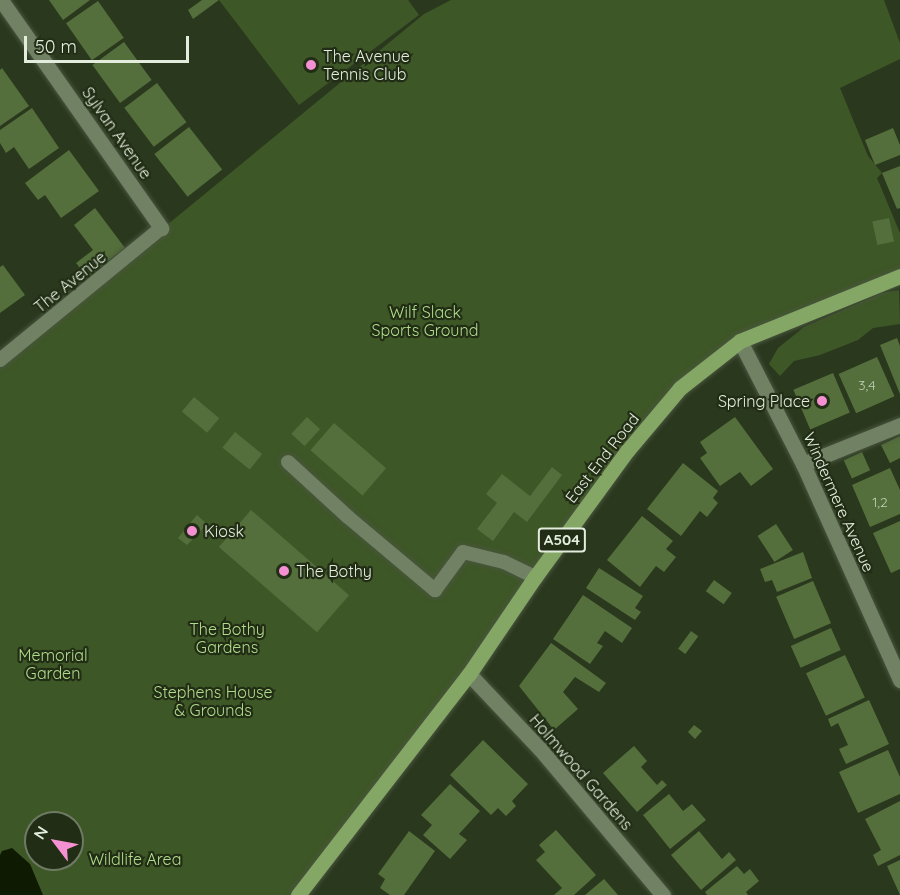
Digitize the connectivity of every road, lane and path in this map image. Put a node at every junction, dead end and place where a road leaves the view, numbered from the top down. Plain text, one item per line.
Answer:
1 (1, 0) edge
2 (161, 228) joint
3 (900, 276) edge
4 (740, 341) junction
5 (0, 360) edge
6 (900, 425) edge
7 (288, 462) dead end
8 (803, 464) junction
9 (535, 577) junction
10 (469, 674) junction
11 (900, 680) edge
12 (303, 893) edge
13 (663, 895) edge

1 - 2 street, Sylvan Avenue
2 - 5 lane, The Avenue
3 - 4 main road, East End Road / A504
4 - 8 street, Windermere Avenue
4 - 9 main road, East End Road / A504
6 - 8 street
7 - 9 lane
8 - 11 street, Windermere Avenue
9 - 10 main road, East End Road / A504
10 - 12 main road, East End Road / A504
10 - 13 street, Holmwood Gardens

